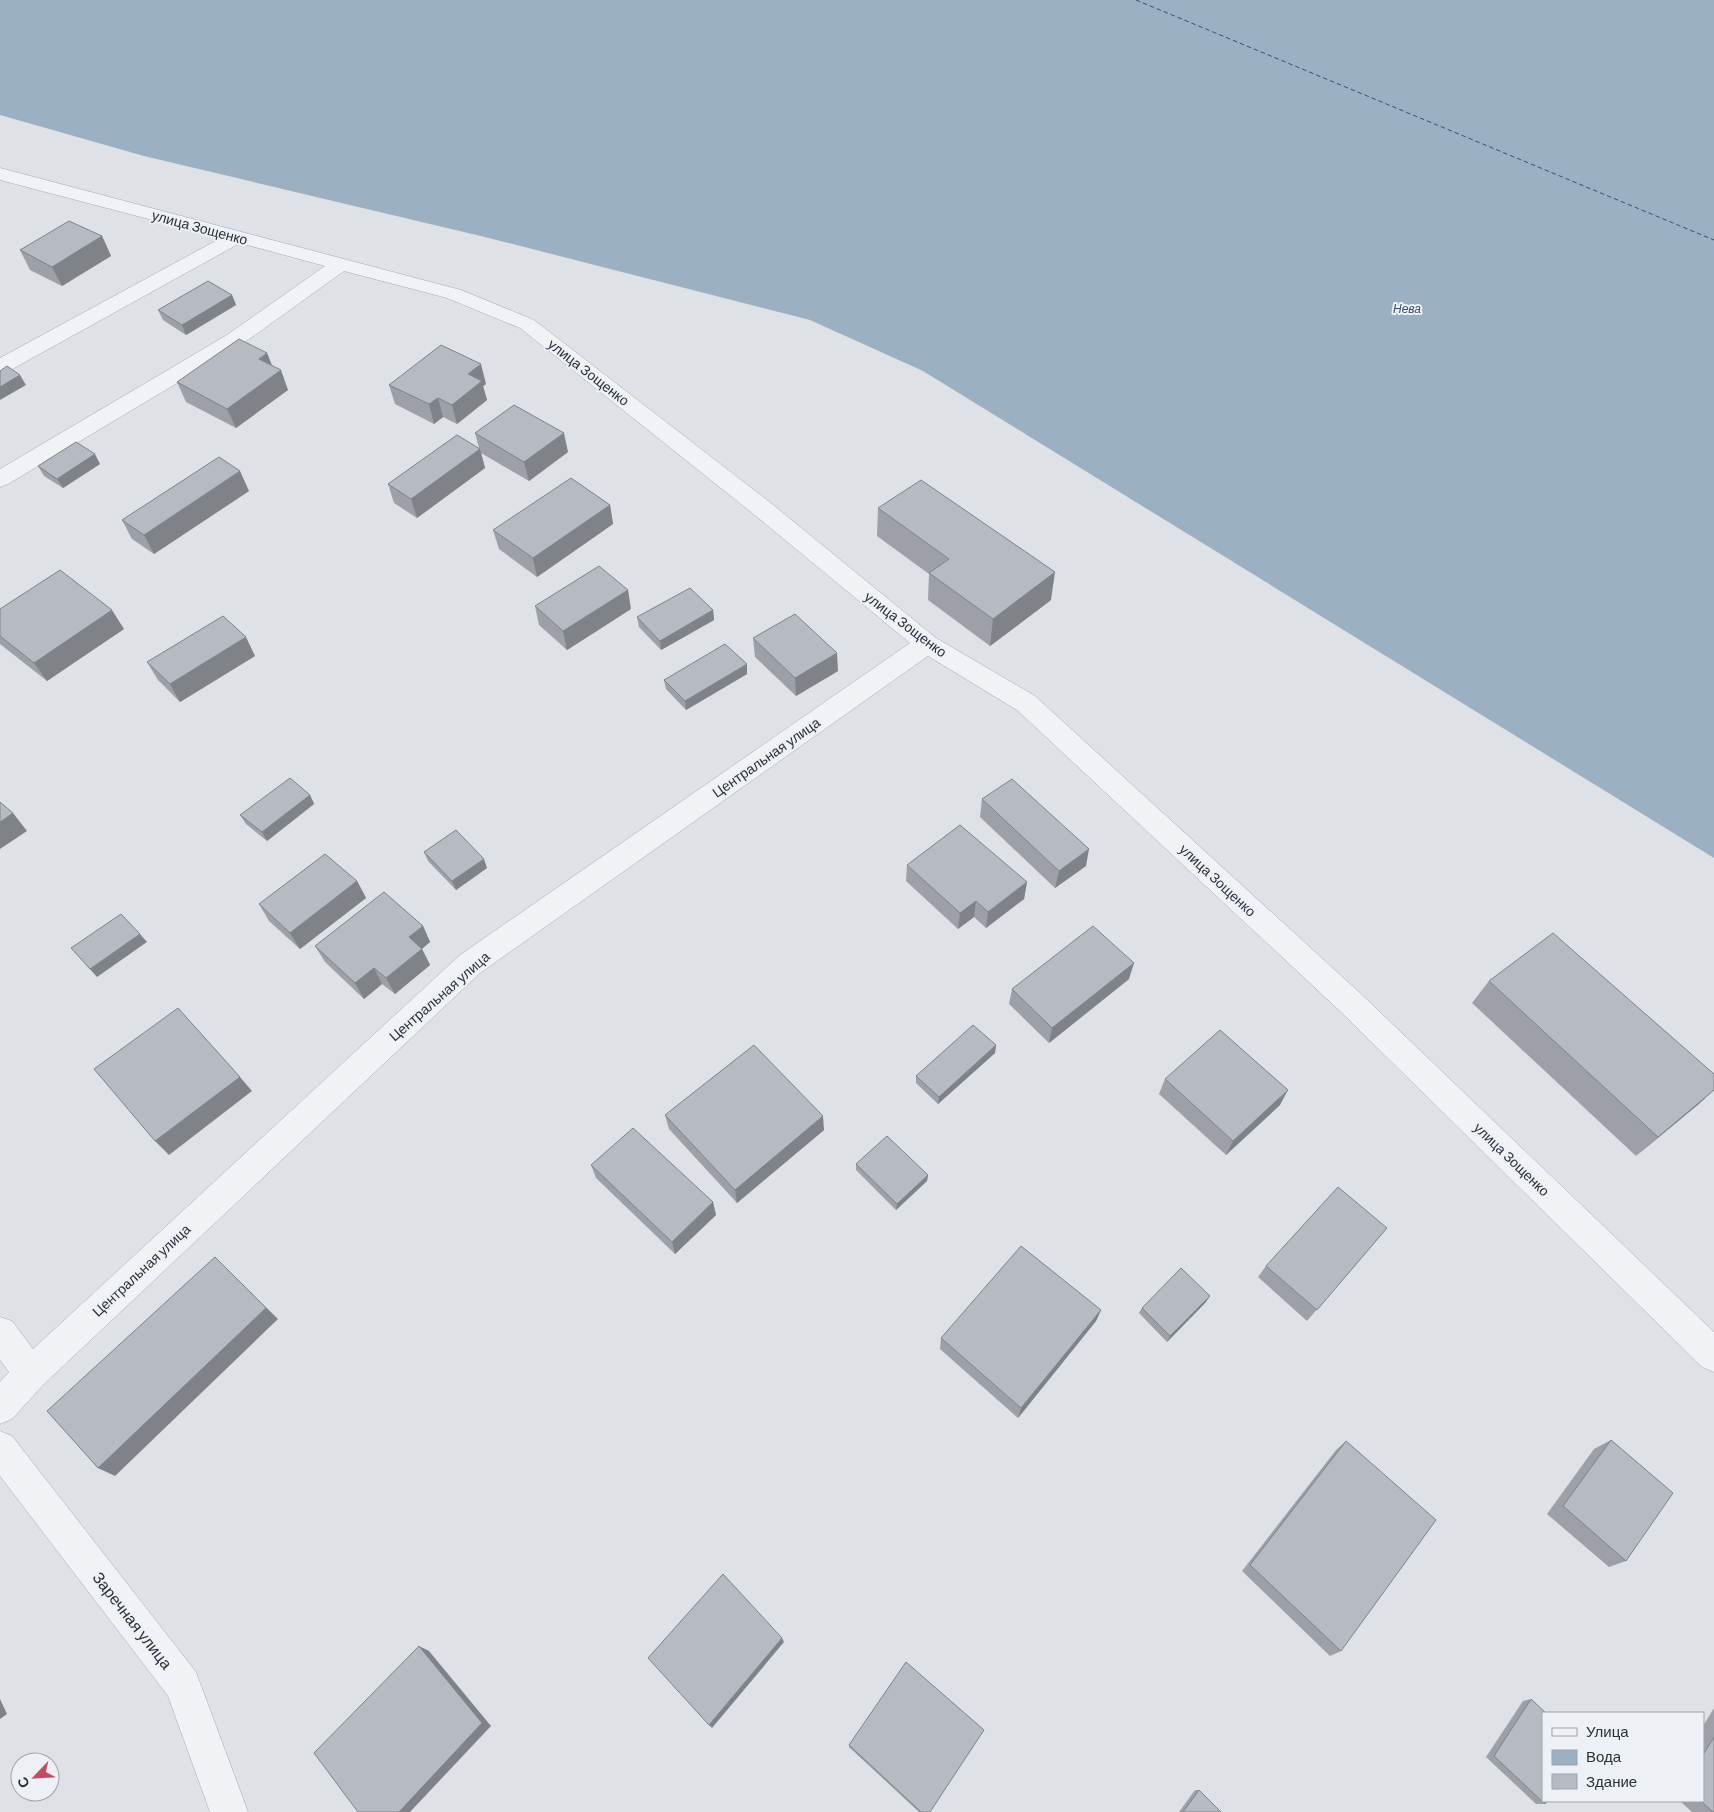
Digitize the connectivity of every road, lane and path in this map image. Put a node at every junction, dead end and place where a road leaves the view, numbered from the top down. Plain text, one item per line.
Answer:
1 (0, 174) edge
2 (238, 237) junction
3 (340, 264) junction
4 (0, 367) edge
5 (0, 479) edge
6 (927, 644) junction
7 (0, 1333) edge
8 (1714, 1355) edge
9 (31, 1373) junction
10 (0, 1407) edge
11 (0, 1448) edge
12 (229, 1812) edge

1 - 2 street, улица Зощенко
2 - 3 street, улица Зощенко
2 - 4 street
3 - 5 street
3 - 6 street, улица Зощенко
6 - 8 street, улица Зощенко
6 - 9 street, Центральная улица
7 - 9 street
9 - 10 street, Центральная улица
11 - 12 street, Заречная улица

